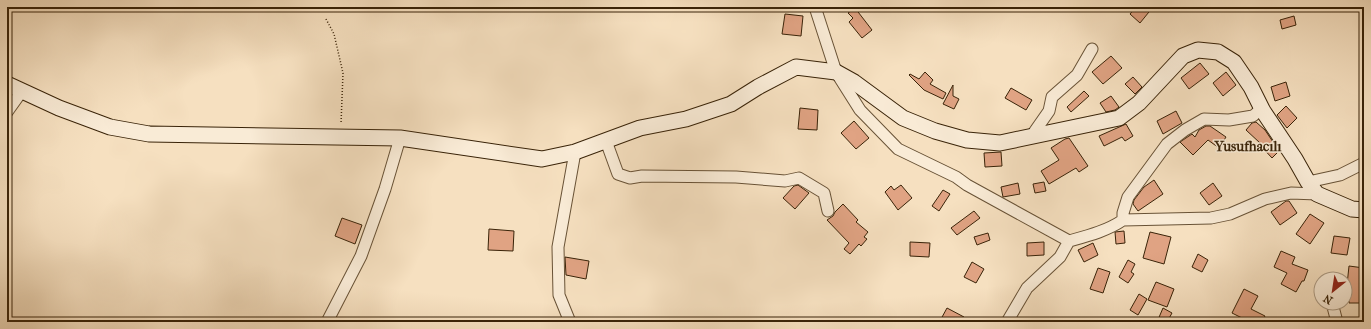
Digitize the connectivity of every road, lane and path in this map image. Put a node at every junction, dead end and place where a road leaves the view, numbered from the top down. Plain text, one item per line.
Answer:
1 (814, 7) edge
2 (326, 19) dead end
3 (1092, 49) dead end
4 (836, 72) junction
5 (7, 84) edge
6 (22, 91) junction
7 (1262, 108) junction
8 (7, 112) edge
9 (1033, 136) junction
10 (341, 137) junction
11 (400, 138) junction
12 (606, 141) junction
13 (576, 152) junction
14 (1364, 163) edge
15 (1312, 188) junction
16 (1364, 210) edge
17 (828, 211) dead end
18 (1123, 220) junction
19 (1069, 241) junction
20 (1334, 311) edge
21 (327, 322) edge
22 (570, 322) edge
23 (1007, 322) edge
24 (1337, 322) edge

1 - 4 street
2 - 10 path
3 - 9 street
4 - 9 street
4 - 12 street
4 - 19 street
5 - 6 street
6 - 8 street
6 - 10 street
7 - 9 street
7 - 15 street
7 - 18 street
10 - 11 street
11 - 13 street
11 - 21 street
12 - 13 street
12 - 17 street
13 - 22 street
14 - 15 street
15 - 16 street
15 - 18 street
18 - 19 street
19 - 23 street
20 - 24 street

